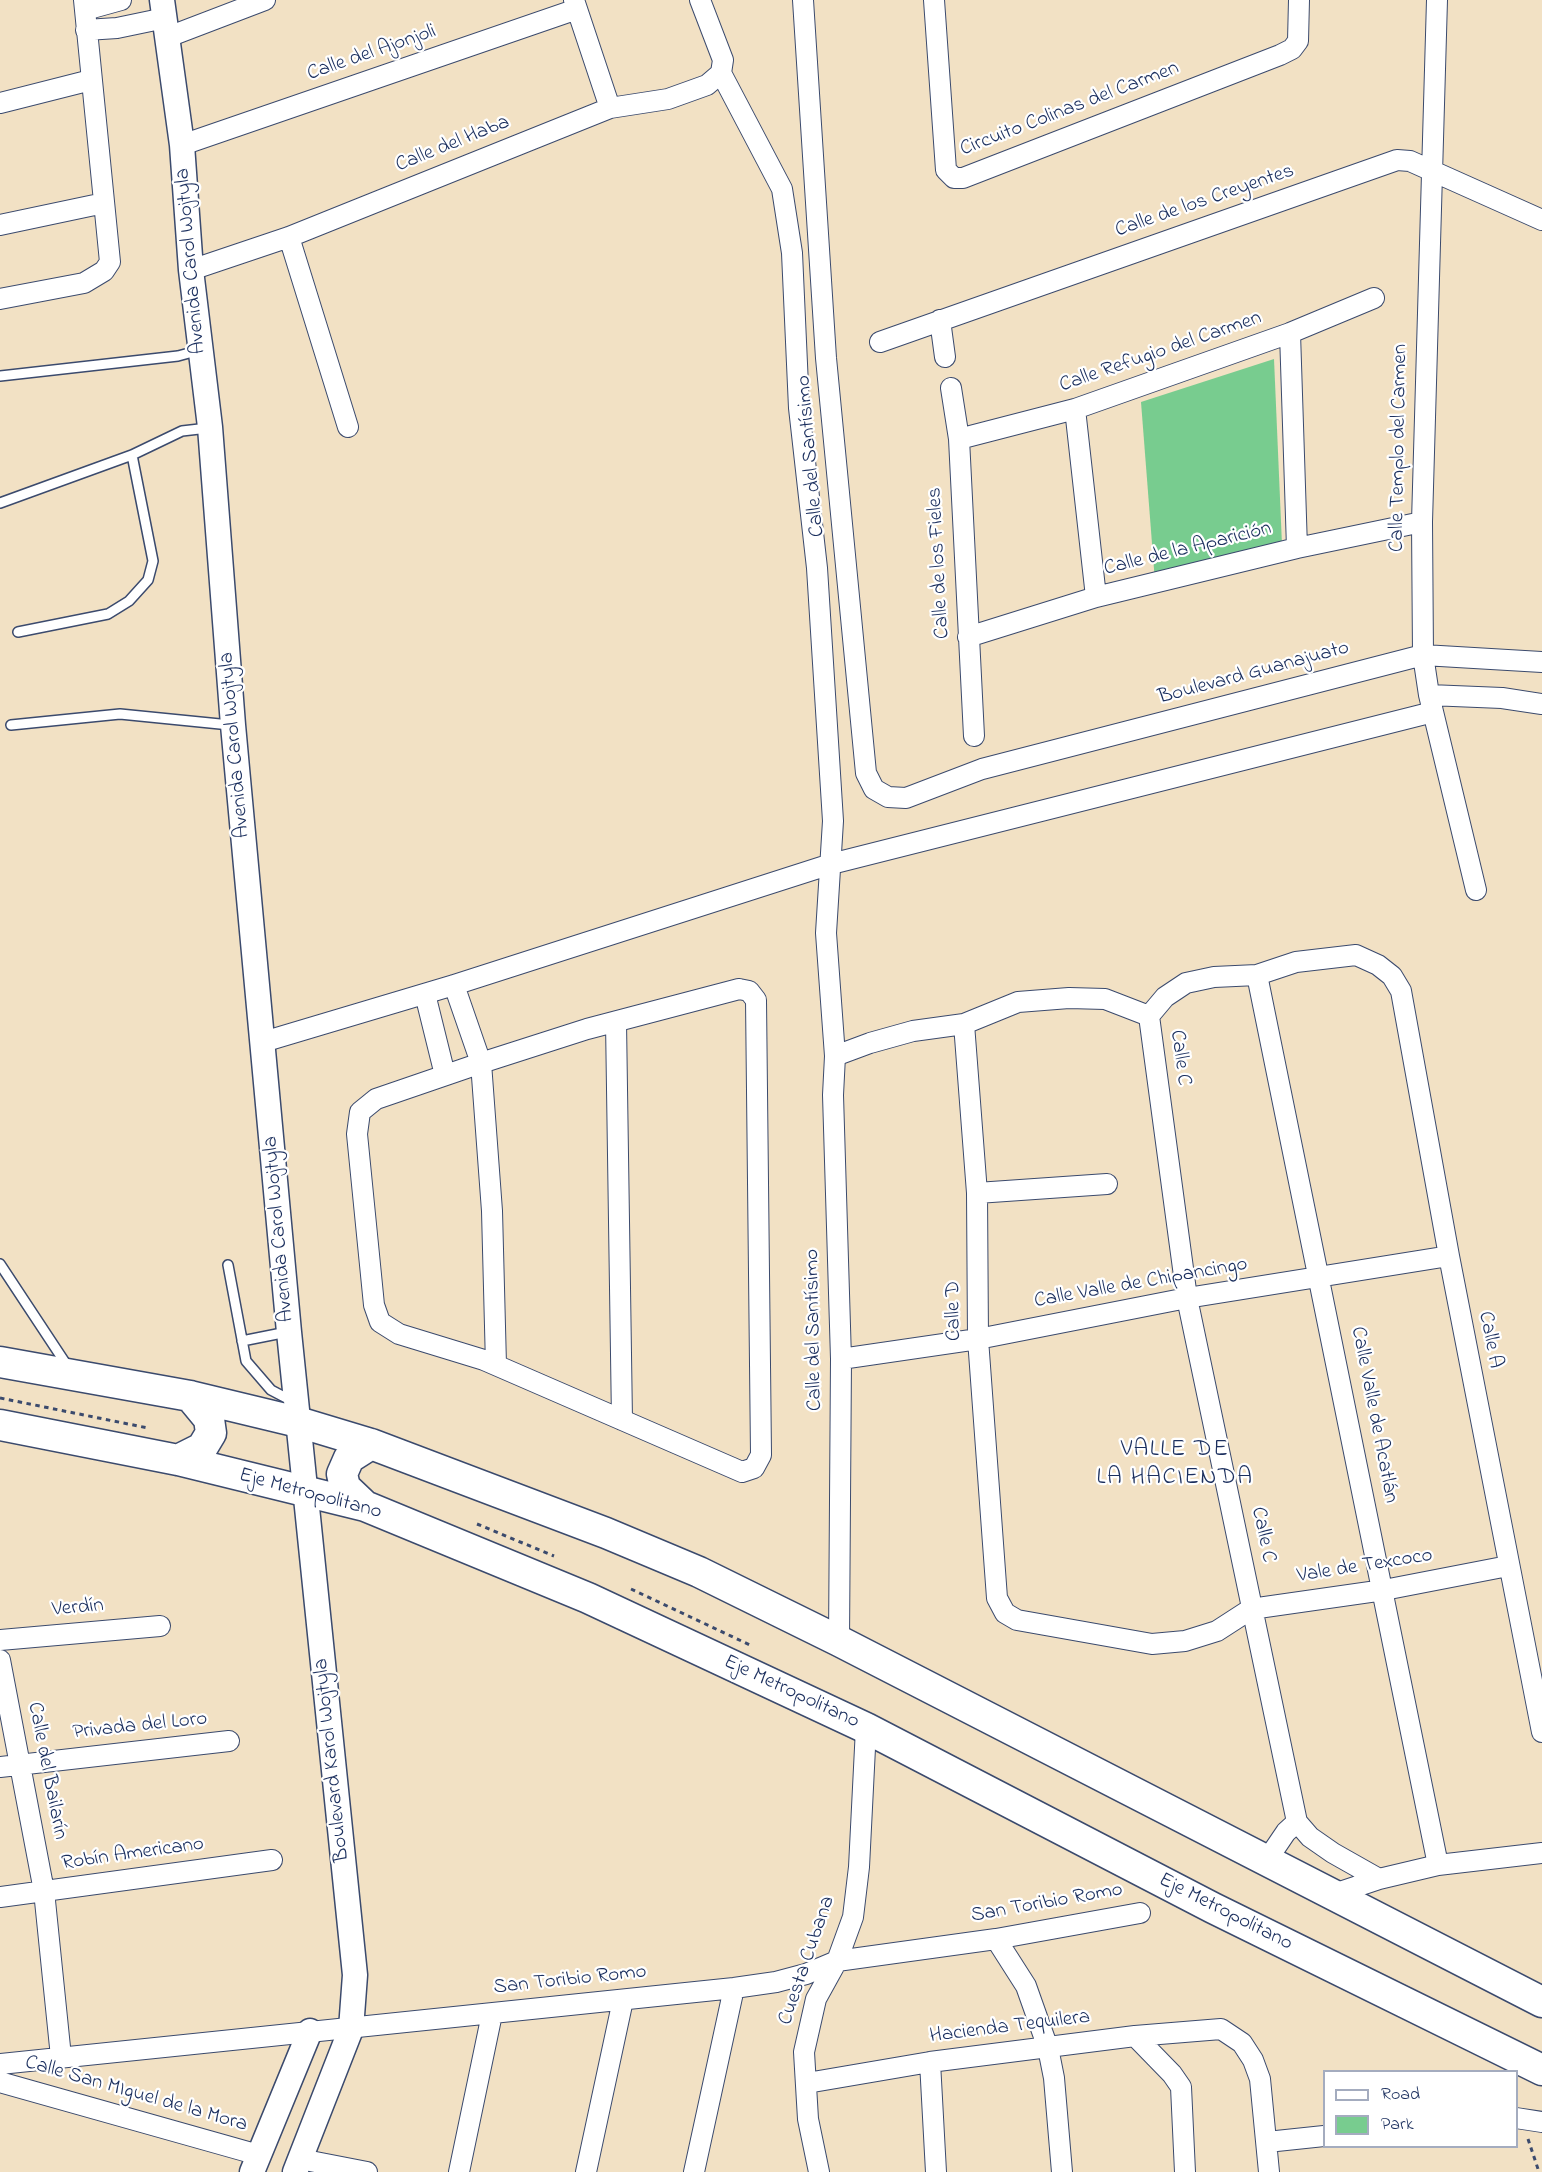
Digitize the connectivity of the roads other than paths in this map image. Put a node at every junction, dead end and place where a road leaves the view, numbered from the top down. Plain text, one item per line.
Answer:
1 (121, 0) edge
2 (265, 0) edge
3 (700, 0) edge
4 (803, 0) edge
5 (934, 0) edge
6 (1299, 0) edge
7 (1437, 0) edge
8 (576, 4) edge
9 (85, 5) edge
10 (165, 18) edge
11 (86, 30) junction
12 (722, 67) junction
13 (91, 80) junction
14 (0, 103) edge
15 (610, 108) junction
16 (182, 145) junction
17 (1431, 169) junction
18 (104, 203) junction
19 (1542, 220) edge
20 (0, 225) edge
21 (289, 237) junction
22 (191, 270) junction
23 (1374, 298) dead end
24 (0, 299) edge
25 (940, 320) junction
26 (1290, 333) junction
27 (880, 342) dead end
28 (200, 350) junction
29 (945, 357) dead end
30 (0, 376) edge
31 (951, 388) dead end
32 (1076, 409) junction
33 (348, 427) dead end
34 (210, 428) junction
35 (959, 439) junction
36 (132, 455) junction
37 (0, 503) edge
38 (1422, 522) junction
39 (1297, 548) junction
40 (1096, 597) junction
41 (18, 632) dead end
42 (968, 637) junction
43 (1423, 655) junction
44 (1542, 662) edge
45 (1431, 704) junction
46 (1542, 704) edge
47 (11, 725) dead end
48 (233, 725) junction
49 (974, 736) dead end
50 (982, 769) joint
51 (831, 864) junction
52 (1476, 890) dead end
53 (1257, 975) junction
54 (454, 985) junction
55 (424, 993) junction
56 (1149, 1016) junction
57 (616, 1022) junction
58 (964, 1024) junction
59 (263, 1042) junction
60 (835, 1056) junction
61 (481, 1063) junction
62 (445, 1075) junction
63 (1107, 1185) dead end
64 (977, 1193) junction
65 (1449, 1256) junction
66 (0, 1264) edge
67 (228, 1265) dead end
68 (1320, 1278) junction
69 (1187, 1298) junction
70 (289, 1332) junction
71 (978, 1339) junction
72 (242, 1341) junction
73 (842, 1359) junction
74 (0, 1362) edge
75 (496, 1365) junction
76 (73, 1374) junction
77 (190, 1396) junction
78 (297, 1412) junction
79 (622, 1420) junction
80 (0, 1425) edge
81 (371, 1444) junction
82 (178, 1460) junction
83 (306, 1490) junction
84 (365, 1506) junction
85 (1508, 1566) junction
86 (1384, 1590) junction
87 (997, 1598) joint
88 (1251, 1609) junction
89 (160, 1626) dead end
90 (0, 1640) edge
91 (839, 1641) junction
92 (0, 1660) edge
93 (866, 1728) junction
94 (1542, 1732) edge
95 (229, 1741) dead end
96 (21, 1764) junction
97 (0, 1767) edge
98 (1297, 1822) junction
99 (1542, 1853) edge
100 (272, 1860) dead end
101 (1267, 1860) junction
102 (1438, 1865) junction
103 (1379, 1879) junction
104 (44, 1891) junction
105 (1334, 1894) junction
106 (0, 1897) edge
107 (1140, 1913) dead end
108 (996, 1939) junction
109 (837, 1960) junction
110 (734, 1988) junction
111 (622, 2000) junction
112 (1542, 2002) edge
113 (492, 2014) junction
114 (351, 2029) junction
115 (310, 2031) junction
116 (1135, 2036) junction
117 (1048, 2048) junction
118 (61, 2058) junction
119 (930, 2062) junction
120 (0, 2064) edge
121 (1542, 2070) edge
122 (0, 2082) edge
123 (807, 2083) junction
124 (1518, 2117) edge
125 (1542, 2122) edge
126 (1323, 2136) edge
127 (1267, 2142) junction
128 (255, 2163) edge
129 (297, 2165) edge
130 (367, 2172) edge
131 (459, 2172) edge
132 (586, 2172) edge
133 (694, 2172) edge
134 (819, 2172) edge
135 (936, 2172) edge
136 (1062, 2172) edge
137 (1185, 2172) edge
138 (1269, 2172) edge

1 - 9 street
2 - 10 street
3 - 12 street, Calle del Santísimo
4 - 50 street, Calle del Santísimo
5 - 6 street, Circuito Colinas del Carmen
7 - 17 street, Calle Templo del Carmen
8 - 15 street
8 - 16 street, Calle del Ajonjoli
9 - 11 street
10 - 11 street
10 - 16 street, Avenida Carol Wojtyla
11 - 13 street
12 - 15 street, Calle del Haba
12 - 51 street, Calle del Santísimo
13 - 14 street
13 - 18 street
15 - 21 street, Calle del Haba
16 - 22 street, Avenida Carol Wojtyla
17 - 19 street, Calle de los Creyentes
17 - 25 street, Calle de los Creyentes
17 - 38 street, Calle Templo del Carmen
18 - 20 street
18 - 24 street
21 - 22 street, Calle del Haba
21 - 33 street
22 - 28 street, Avenida Carol Wojtyla
23 - 26 street, Calle Refugio del Carmen
25 - 27 street, Calle de los Creyentes
25 - 29 street
26 - 32 street, Calle Refugio del Carmen
26 - 39 street
28 - 30 lane
28 - 34 street, Avenida Carol Wojtyla
31 - 35 street, Calle de los Fieles
32 - 35 street, Calle Refugio del Carmen
32 - 40 street
34 - 36 lane
34 - 48 street, Avenida Carol Wojtyla
35 - 42 street, Calle de los Fieles
36 - 37 lane
36 - 41 lane
38 - 39 street, Calle de la Aparición
38 - 43 street, Calle Templo del Carmen
39 - 40 street, Calle de la Aparición
40 - 42 street, Calle de la Aparición
42 - 49 street, Calle de los Fieles
43 - 44 street, Boulevard Guanajuato
43 - 45 street, Calle Templo del Carmen
43 - 50 street, Boulevard Guanajuato
45 - 46 street
45 - 51 street
45 - 52 street, Calle Templo del Carmen
47 - 48 lane
48 - 59 street, Avenida Carol Wojtyla
51 - 54 street
51 - 60 street, Calle del Santísimo
53 - 56 street
53 - 65 street, Calle A
53 - 68 street, Calle Valle de Acatlán
54 - 55 street
54 - 61 street
55 - 59 street
55 - 62 street
56 - 58 street
56 - 69 street, Calle C
57 - 61 street
57 - 79 street
57 - 79 street
58 - 60 street
58 - 64 street, Calle D
59 - 70 street, Avenida Carol Wojtyla
60 - 73 street, Calle del Santísimo
61 - 62 street
61 - 75 street
62 - 75 street
63 - 64 street
64 - 71 street, Calle D
65 - 68 street, Calle Valle de Chipancingo
65 - 85 street, Calle A
66 - 76 lane
67 - 72 lane
68 - 69 street, Calle Valle de Chipancingo
68 - 86 street, Calle Valle de Acatlán
69 - 71 street, Calle Valle de Chipancingo
69 - 88 street, Calle C
70 - 72 lane
70 - 78 street, Avenida Carol Wojtyla
71 - 73 street, Calle Valle de Chipancingo
71 - 87 street, Calle D
72 - 78 lane
73 - 91 street, Calle del Santísimo
74 - 76 main road
75 - 79 street
76 - 77 main road
77 - 78 main road
77 - 82 main road
78 - 81 main road
78 - 83 street, Avenida Carol Wojtyla
80 - 82 main road, Eje Metropolitano
81 - 84 main road
81 - 91 main road
82 - 83 main road, Eje Metropolitano
83 - 84 main road, Eje Metropolitano
83 - 114 street, Boulevard Karol Wojtyla
84 - 93 main road, Eje Metropolitano
85 - 86 street, Vale de Texcoco
85 - 94 street, Calle A
86 - 88 street, Vale de Texcoco
86 - 102 street, Calle Valle de Acatlán
87 - 88 street, Vale de Texcoco
88 - 98 street, Calle C
89 - 90 street, Verdín
91 - 101 main road
92 - 96 street, Calle del Bailarín
93 - 109 street, Cuesta Cubana
93 - 121 main road, Eje Metropolitano
95 - 96 street, Privada del Loro
96 - 97 street, Privada del Loro
96 - 104 street, Calle del Bailarín
98 - 101 street
98 - 103 street
99 - 102 street
100 - 104 street, Robín Americano
101 - 105 main road
102 - 103 street
103 - 105 street
104 - 106 street, Robín Americano
104 - 118 street, Calle del Bailarín
105 - 112 main road
107 - 108 street, San Toribio Romo
108 - 109 street, San Toribio Romo
108 - 117 street
109 - 110 street, San Toribio Romo
109 - 123 street, Cuesta Cubana
110 - 111 street, San Toribio Romo
110 - 133 street
111 - 113 street, San Toribio Romo
111 - 132 street
113 - 114 street, San Toribio Romo
113 - 131 street
114 - 115 street, San Toribio Romo
114 - 129 street, Boulevard Karol Wojtyla
115 - 118 street, San Toribio Romo
115 - 128 street
116 - 117 street, Hacienda Tequilera
116 - 127 street, Hacienda Tequilera
116 - 137 street
117 - 119 street, Hacienda Tequilera
117 - 136 street
118 - 120 street, San Toribio Romo
119 - 123 street, Hacienda Tequilera
119 - 135 street
122 - 128 street, Calle San MIguel de la Mora
123 - 134 street, Cuesta Cubana
124 - 125 street
126 - 127 street
127 - 138 street
129 - 130 street

